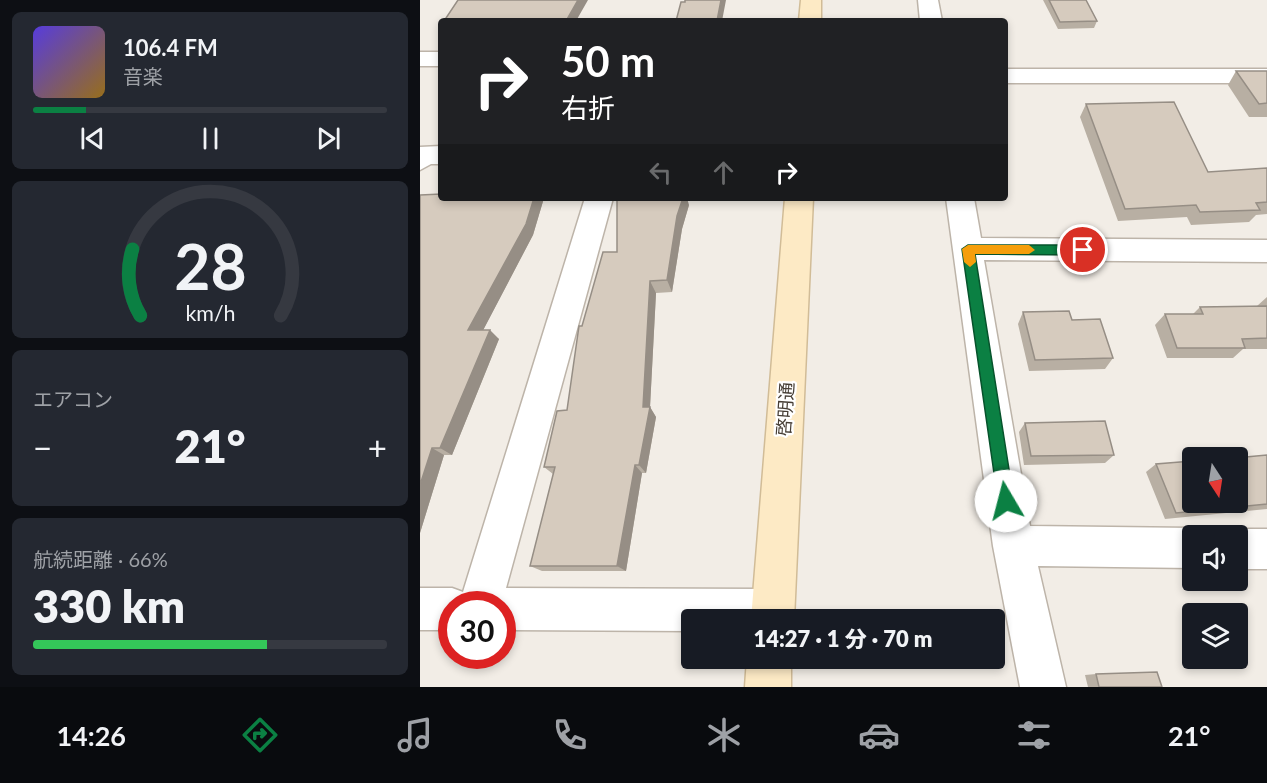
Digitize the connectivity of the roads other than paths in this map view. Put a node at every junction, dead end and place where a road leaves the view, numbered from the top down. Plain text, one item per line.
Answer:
1 (811, 0) edge
2 (928, 0) edge
3 (810, 18) edge
4 (931, 18) edge
5 (420, 59) edge
6 (438, 59) edge
7 (1008, 76) edge
8 (1267, 76) edge
9 (599, 201) edge
10 (798, 201) edge
11 (960, 201) edge
12 (968, 249) junction
13 (1267, 251) edge
14 (1012, 546) junction
15 (1182, 548) edge
16 (1248, 549) edge
17 (1267, 549) edge
18 (484, 591) edge
19 (420, 609) edge
20 (438, 609) edge
21 (516, 609) edge
22 (772, 609) edge
23 (681, 612) edge
24 (769, 669) edge
25 (768, 687) edge
26 (1043, 687) edge

1 - 3 street
2 - 4 street
5 - 6 street
7 - 8 street
9 - 18 street
10 - 22 street, 啓明通
11 - 12 street
12 - 13 street
12 - 14 street
14 - 15 street
14 - 26 street
16 - 17 street
19 - 20 street
21 - 23 street
24 - 25 street

